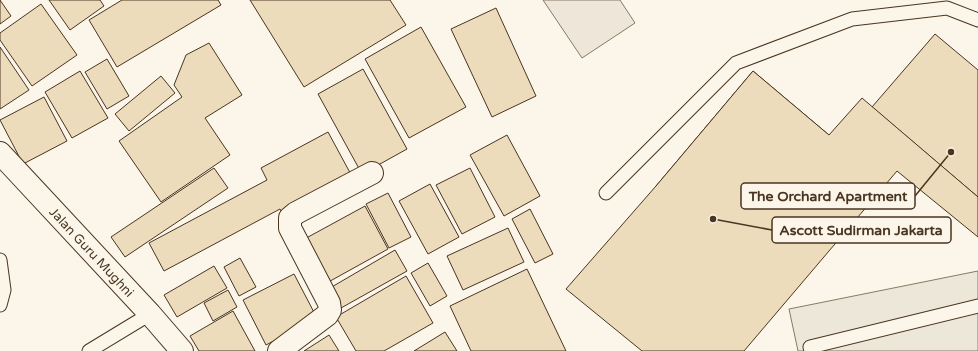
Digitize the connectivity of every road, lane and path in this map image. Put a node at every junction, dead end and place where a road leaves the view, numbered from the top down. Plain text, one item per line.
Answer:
1 (978, 20) edge
2 (0, 153) edge
3 (372, 173) dead end
4 (606, 193) dead end
5 (0, 260) edge
6 (0, 305) edge
7 (978, 306) edge
8 (150, 314) junction
9 (89, 351) edge
10 (182, 351) edge
11 (280, 351) edge
12 (811, 351) edge

1 - 4 lane
2 - 8 street, Jalan Guru Mughni
3 - 11 street
5 - 6 lane
7 - 12 lane
8 - 9 lane
8 - 10 street, Jalan Guru Mughni

